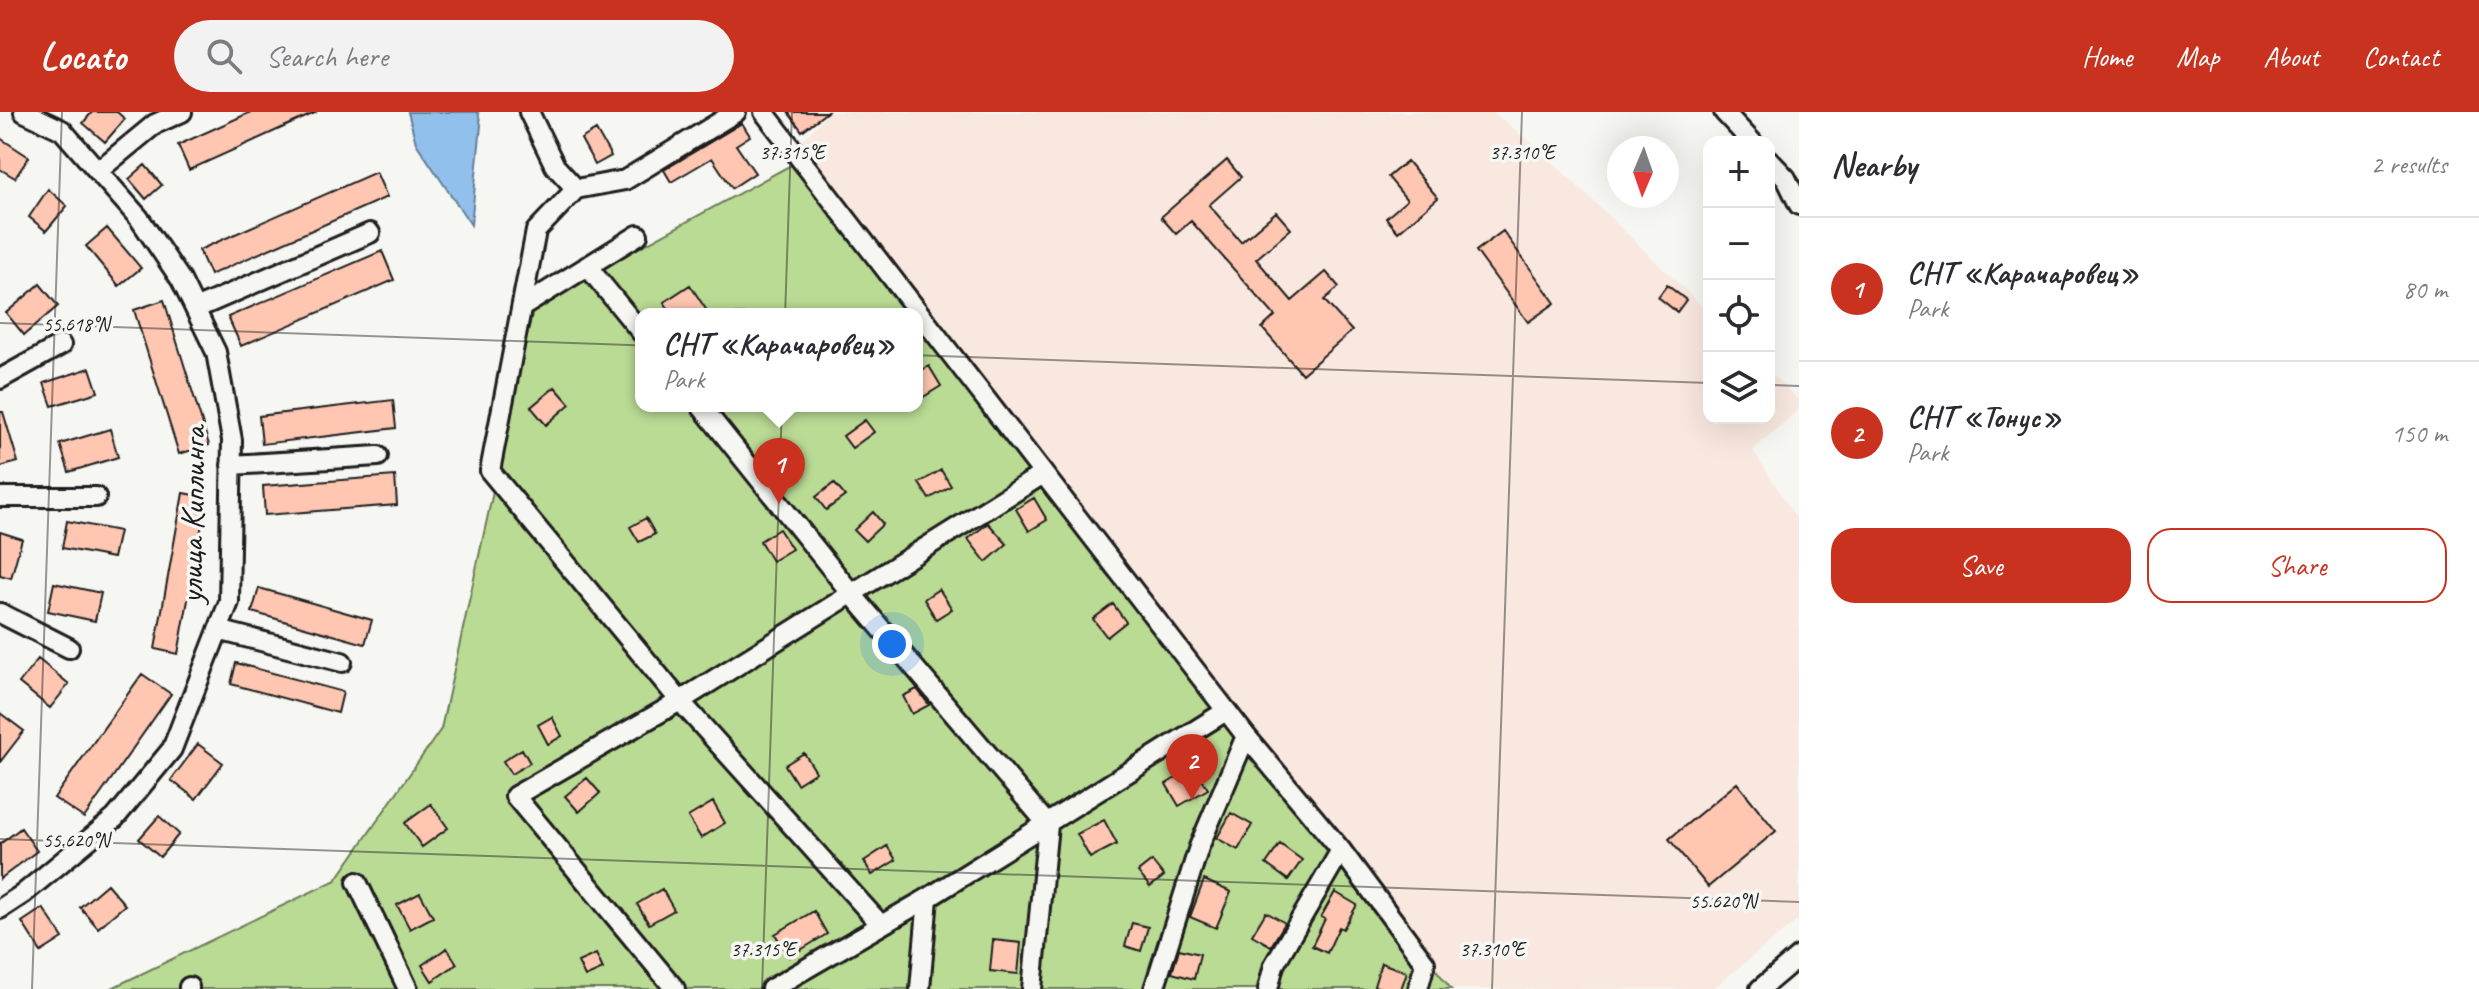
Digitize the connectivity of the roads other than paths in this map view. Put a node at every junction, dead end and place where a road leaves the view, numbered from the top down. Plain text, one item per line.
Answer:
1 (24, 112) edge
2 (182, 112) edge
3 (529, 112) edge
4 (736, 112) edge
5 (764, 112) edge
6 (1724, 112) edge
7 (1746, 136) edge
8 (98, 171) junction
9 (1792, 172) edge
10 (576, 189) junction
11 (1799, 205) edge
12 (370, 233) dead end
13 (638, 235) dead end
14 (587, 266) junction
15 (522, 307) junction
16 (915, 308) edge
17 (195, 309) junction
18 (923, 318) edge
19 (635, 325) edge
20 (61, 345) dead end
21 (0, 379) edge
22 (706, 412) edge
23 (378, 456) dead end
24 (231, 465) junction
25 (1043, 474) junction
26 (0, 497) edge
27 (96, 497) dead end
28 (851, 593) junction
29 (0, 613) edge
30 (218, 630) junction
31 (69, 648) dead end
32 (342, 662) dead end
33 (680, 701) junction
34 (1226, 711) junction
35 (1246, 736) junction
36 (1048, 825) junction
37 (1341, 850) junction
38 (357, 882) dead end
39 (928, 898) junction
40 (0, 909) edge
41 (881, 925) junction
42 (1799, 956) edge
43 (408, 989) edge
44 (675, 989) edge
45 (771, 989) edge
46 (920, 989) edge
47 (1032, 989) edge
48 (1154, 989) edge
49 (1268, 989) edge
50 (1418, 989) edge
51 (1760, 989) edge

1 - 8 street, улица Киплинга
2 - 8 street
3 - 10 street
4 - 10 street
5 - 16 street
6 - 7 street
8 - 17 street, улица Киплинга
9 - 11 street
10 - 15 street
12 - 17 street
13 - 14 street
14 - 15 street
14 - 19 street
15 - 33 street
17 - 24 street, улица Киплинга
18 - 25 street
20 - 21 street
22 - 28 street
23 - 24 street
24 - 30 street, улица Киплинга
25 - 28 street
25 - 34 street
26 - 27 street
28 - 33 street
28 - 36 street
29 - 31 street
30 - 32 street
30 - 40 street, улица Киплинга
33 - 41 street
33 - 44 street
34 - 35 street
34 - 36 street
35 - 37 street
35 - 48 street
36 - 39 street
36 - 47 street
37 - 49 street
37 - 50 street
38 - 43 street
39 - 41 street
39 - 46 street
41 - 45 street
42 - 51 street

